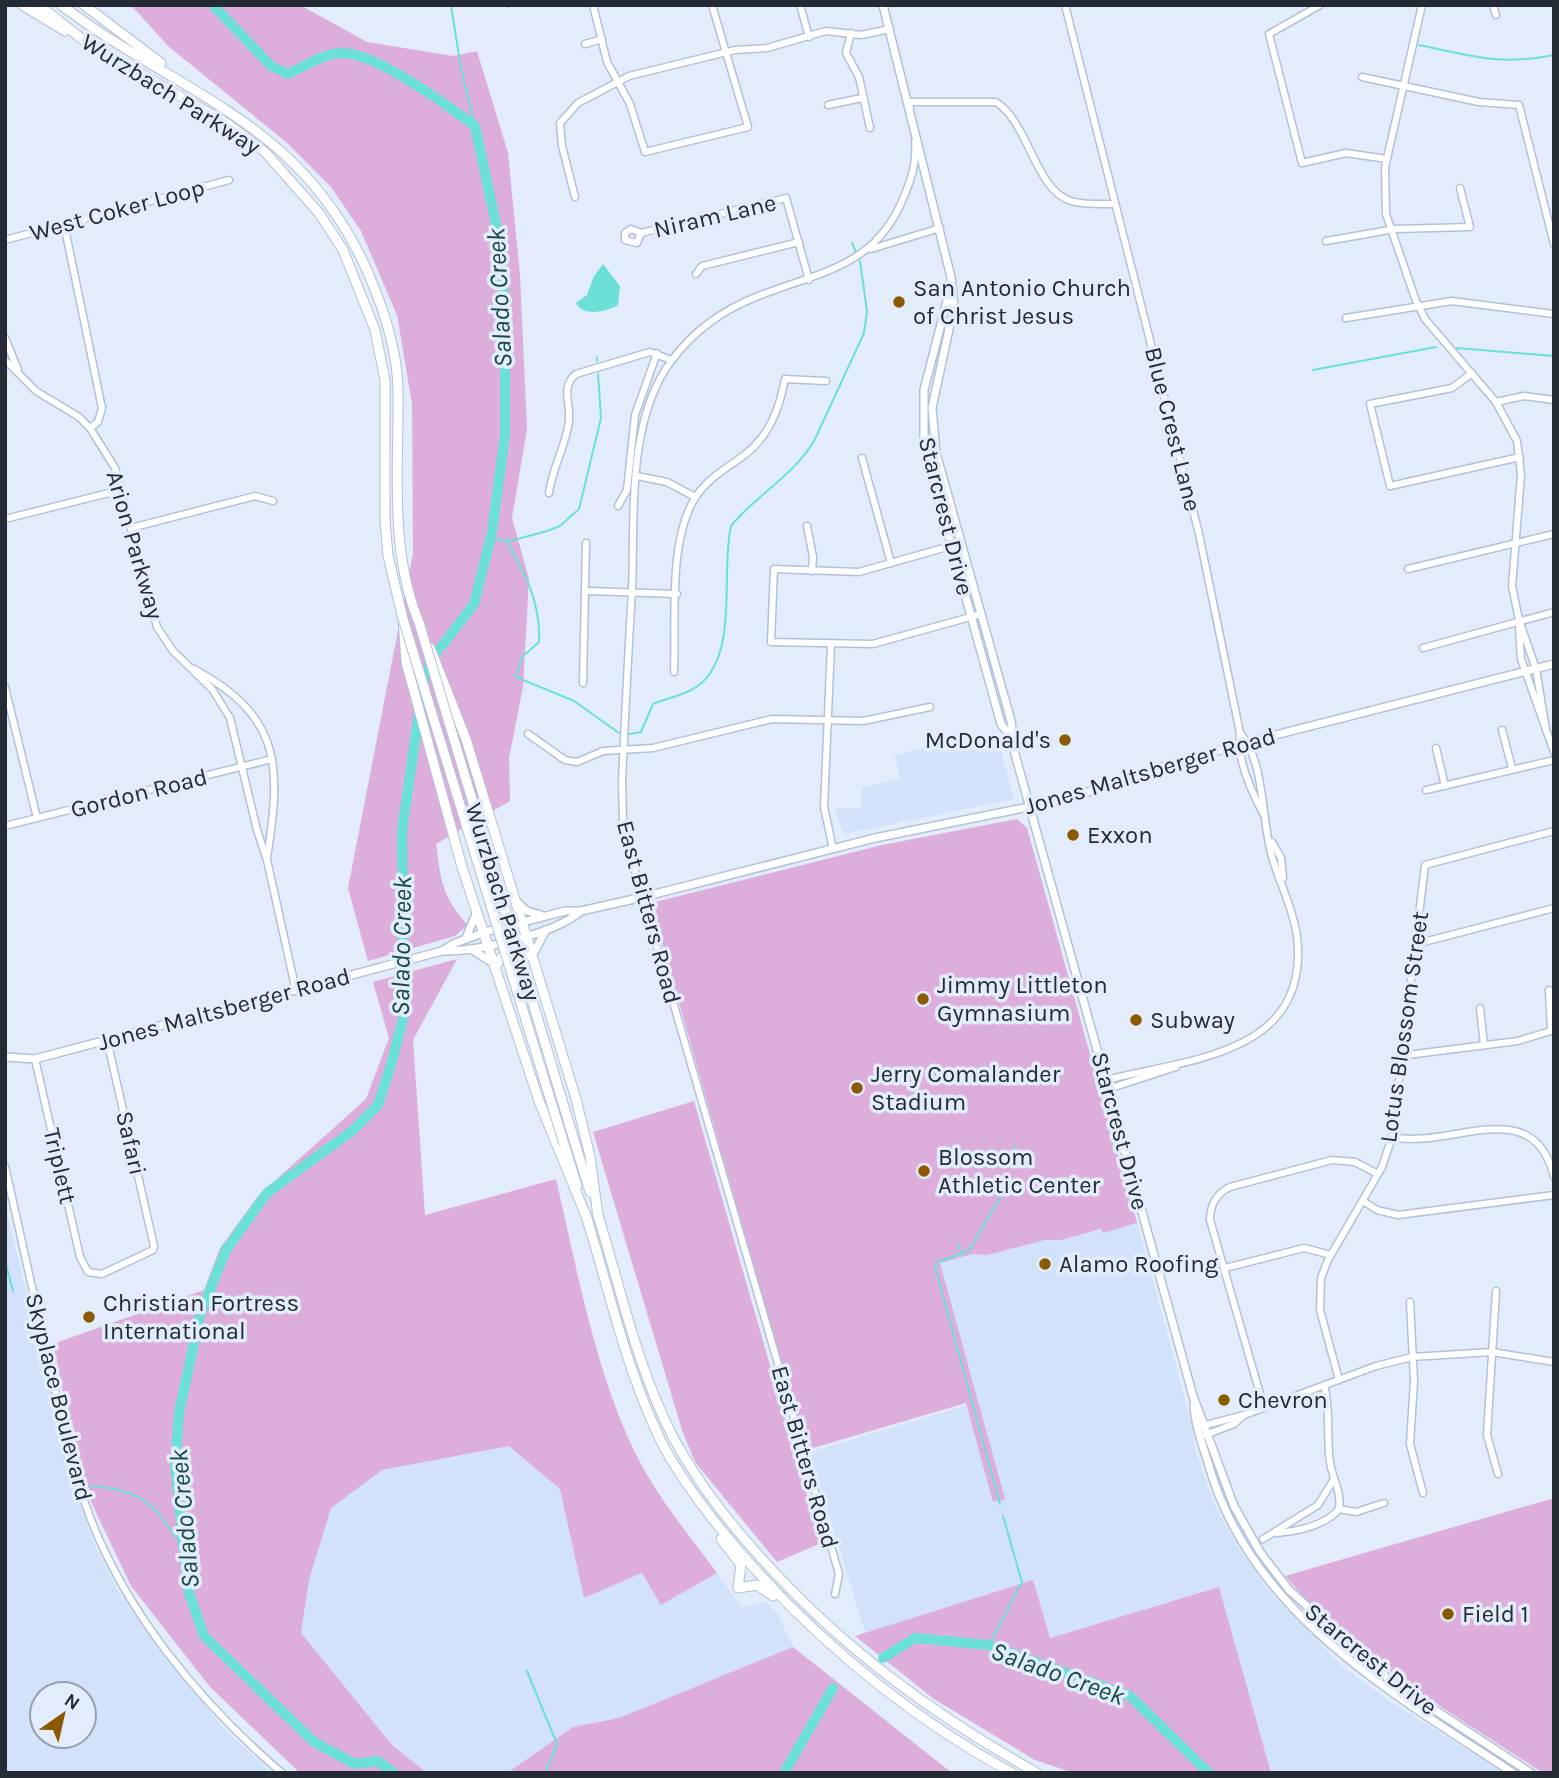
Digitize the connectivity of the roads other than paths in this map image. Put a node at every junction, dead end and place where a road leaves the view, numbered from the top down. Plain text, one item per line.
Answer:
1 (22, 5) edge
2 (39, 5) edge
3 (61, 5) edge
4 (84, 5) edge
5 (593, 5) edge
6 (712, 5) edge
7 (800, 5) edge
8 (883, 5) edge
9 (1065, 5) edge
10 (1320, 5) edge
11 (1422, 5) edge
12 (1493, 5) edge
13 (1496, 15) dead end
14 (890, 29) junction
15 (851, 33) junction
16 (809, 37) junction
17 (82, 39) junction
18 (602, 39) junction
19 (585, 44) dead end
20 (726, 52) junction
21 (1362, 77) dead end
22 (617, 80) junction
23 (187, 84) junction
24 (1402, 86) junction
25 (862, 98) junction
26 (909, 102) junction
27 (828, 105) dead end
28 (870, 128) dead end
29 (1387, 159) junction
30 (229, 180) dead end
31 (1460, 188) dead end
32 (575, 197) dead end
33 (1115, 204) junction
34 (64, 224) junction
35 (940, 228) junction
36 (1389, 230) junction
37 (641, 233) dead end
38 (5, 240) edge
39 (1326, 241) dead end
40 (799, 242) junction
41 (1554, 244) edge
42 (869, 249) junction
43 (696, 274) dead end
44 (809, 280) junction
45 (950, 288) junction
46 (1418, 304) junction
47 (1554, 314) edge
48 (1346, 318) dead end
49 (5, 338) edge
50 (657, 353) junction
51 (932, 355) junction
52 (942, 358) junction
53 (5, 360) edge
54 (671, 360) junction
55 (1472, 373) junction
56 (20, 375) junction
57 (826, 381) dead end
58 (1554, 400) edge
59 (1496, 402) junction
60 (922, 412) junction
61 (932, 412) junction
62 (90, 428) junction
63 (1520, 457) junction
64 (862, 458) dead end
65 (637, 476) junction
66 (121, 490) junction
67 (549, 493) dead end
68 (695, 497) junction
69 (273, 500) dead end
70 (618, 506) dead end
71 (5, 519) edge
72 (807, 526) dead end
73 (131, 528) junction
74 (1554, 534) edge
75 (586, 542) dead end
76 (961, 543) junction
77 (1514, 544) junction
78 (950, 546) junction
79 (891, 563) junction
80 (1408, 569) dead end
81 (812, 570) junction
82 (587, 591) junction
83 (632, 592) junction
84 (677, 594) junction
85 (1554, 612) edge
86 (981, 614) junction
87 (971, 617) junction
88 (403, 619) junction
89 (1518, 620) junction
90 (420, 626) junction
91 (831, 645) junction
92 (1423, 648) dead end
93 (1554, 664) edge
94 (186, 665) junction
95 (1536, 669) junction
96 (674, 672) dead end
97 (1525, 672) junction
98 (583, 682) dead end
99 (5, 687) edge
100 (930, 707) dead end
101 (828, 720) junction
102 (1502, 730) dead end
103 (1546, 730) junction
104 (1240, 733) junction
105 (528, 734) dead end
106 (1013, 739) junction
107 (1248, 742) junction
108 (1238, 745) junction
109 (1436, 748) dead end
110 (623, 750) junction
111 (1554, 752) edge
112 (272, 759) junction
113 (1554, 760) edge
114 (244, 766) junction
115 (1512, 768) junction
116 (1445, 786) junction
117 (1426, 790) dead end
118 (1030, 807) junction
119 (1264, 815) junction
120 (37, 818) junction
121 (5, 826) edge
122 (1554, 831) edge
123 (832, 849) junction
124 (267, 860) junction
125 (643, 897) junction
126 (514, 899) junction
127 (1554, 908) edge
128 (477, 910) junction
129 (581, 911) junction
130 (545, 916) junction
131 (521, 922) junction
132 (547, 929) junction
133 (485, 932) junction
134 (525, 935) junction
135 (465, 939) junction
136 (489, 944) junction
137 (1416, 944) junction
138 (471, 949) junction
139 (442, 951) junction
140 (532, 957) junction
141 (496, 966) junction
142 (296, 990) junction
143 (1549, 990) dead end
144 (1480, 1009) dead end
145 (1552, 1030) edge
146 (107, 1040) junction
147 (1484, 1045) junction
148 (1399, 1056) junction
149 (5, 1058) edge
150 (36, 1059) junction
151 (1181, 1064) junction
152 (1106, 1080) junction
153 (1108, 1089) junction
154 (1392, 1137) junction
155 (569, 1142) junction
156 (5, 1166) edge
157 (1378, 1174) junction
158 (1554, 1177) edge
159 (1554, 1195) edge
160 (1363, 1201) junction
161 (598, 1216) junction
162 (588, 1221) junction
163 (1331, 1255) junction
164 (1225, 1268) junction
165 (88, 1272) joint
166 (1496, 1291) dead end
167 (1410, 1302) dead end
168 (1492, 1352) junction
169 (1412, 1357) junction
170 (1554, 1362) edge
171 (1339, 1380) junction
172 (1324, 1385) junction
173 (1264, 1408) junction
174 (1244, 1415) junction
175 (1201, 1426) junction
176 (1204, 1436) junction
177 (1498, 1474) dead end
178 (1334, 1479) junction
179 (691, 1490) junction
180 (1423, 1493) dead end
181 (1384, 1503) dead end
182 (1339, 1509) junction
183 (1275, 1533) junction
184 (1263, 1539) dead end
185 (835, 1594) dead end
186 (1289, 1605) junction
187 (796, 1614) junction
188 (1323, 1624) junction
189 (1500, 1763) junction
190 (282, 1773) edge
191 (1012, 1773) edge
192 (1037, 1773) edge
193 (1513, 1773) edge
194 (1523, 1773) edge
195 (1531, 1773) edge

1 - 17 highway
2 - 17 highway, Wurzbach Parkway
3 - 23 highway, Wurzbach Parkway
4 - 23 highway
5 - 18 street
6 - 20 street
7 - 16 street
8 - 14 main road
9 - 33 street, Blue Crest Lane
10 - 29 street
11 - 24 street
12 - 13 street
14 - 15 street
14 - 26 main road
15 - 16 street
15 - 25 street
16 - 20 street
17 - 88 highway, Wurzbach Parkway
18 - 19 street
18 - 22 street
20 - 22 street
20 - 22 street
21 - 24 street
22 - 32 street
23 - 90 highway, Wurzbach Parkway
24 - 29 street
24 - 41 street
25 - 27 street
25 - 28 street
26 - 33 street
26 - 35 main road, Starcrest Drive
26 - 42 street
29 - 36 street
30 - 34 street, West Coker Loop
31 - 36 street
33 - 104 street, Blue Crest Lane
34 - 38 street, West Coker Loop
34 - 62 street
35 - 42 street
35 - 45 main road, Starcrest Drive
36 - 39 street
36 - 46 street
37 - 40 street, Niram Lane
40 - 43 street
40 - 44 street
42 - 44 street, East Bitters Road
44 - 54 street, East Bitters Road
45 - 51 main road, Starcrest Drive
45 - 52 main road, Starcrest Drive
46 - 47 street
46 - 48 street
46 - 55 street
49 - 56 street, Arion Parkway
50 - 54 street
50 - 67 street
50 - 70 street
51 - 52 main road
51 - 60 main road, Starcrest Drive
52 - 61 main road, Starcrest Drive
53 - 56 street, Arion Parkway
54 - 65 street, East Bitters Road
55 - 59 street
55 - 63 street
56 - 62 street, Arion Parkway
57 - 68 street
58 - 59 street
59 - 63 street
60 - 61 main road
60 - 78 main road, Starcrest Drive
61 - 76 main road, Starcrest Drive
62 - 66 street, Arion Parkway
63 - 77 street
64 - 79 street
65 - 68 street
65 - 83 street, East Bitters Road
66 - 71 street
66 - 73 street, Arion Parkway
68 - 84 street
69 - 73 street
72 - 81 street
73 - 94 street, Arion Parkway
74 - 77 street
75 - 82 street
76 - 78 street
76 - 86 main road, Starcrest Drive
77 - 80 street
77 - 89 street
78 - 79 street
78 - 87 main road, Starcrest Drive
79 - 81 street
81 - 91 street
82 - 83 street
82 - 98 street
83 - 84 street
83 - 110 street, East Bitters Road
84 - 96 street
85 - 89 street
86 - 87 street
86 - 106 main road, Starcrest Drive
87 - 91 street
87 - 106 main road, Starcrest Drive
88 - 128 highway, bridge
88 - 155 highway, Wurzbach Parkway, bridge
89 - 92 street
89 - 95 street
89 - 97 street
90 - 126 highway, bridge
90 - 155 highway, Wurzbach Parkway, bridge
91 - 101 street
93 - 95 main road, Jones Maltsberger Road
94 - 112 street, Arion Parkway
94 - 114 street, Arion Parkway
95 - 97 main road, Jones Maltsberger Road
95 - 103 street
97 - 103 street
97 - 107 main road, Jones Maltsberger Road
99 - 120 street
100 - 101 street
101 - 110 street
101 - 123 street
102 - 115 street
103 - 111 street
104 - 107 street, Blue Crest Lane
104 - 108 street, Blue Crest Lane
105 - 110 street
106 - 118 main road, Starcrest Drive
107 - 108 main road, Jones Maltsberger Road
107 - 119 street, Blue Crest Lane
108 - 118 main road, Jones Maltsberger Road
108 - 119 street, Blue Crest Lane
109 - 116 street
110 - 125 street, East Bitters Road
112 - 114 street, Gordon Road
112 - 124 street, Arion Parkway
113 - 115 street
114 - 120 street, Gordon Road
114 - 124 street, Arion Parkway
115 - 116 street
116 - 117 street
118 - 123 main road, Jones Maltsberger Road
118 - 152 main road, Starcrest Drive
119 - 151 street, Blue Crest Lane
120 - 121 street, Gordon Road
122 - 137 street, Lotus Blossom Street
123 - 125 main road, Jones Maltsberger Road
124 - 142 street, Arion Parkway
125 - 129 main road, Jones Maltsberger Road
125 - 185 street, East Bitters Road
126 - 130 main road
126 - 131 highway
127 - 137 street
128 - 133 highway
128 - 135 main road
129 - 130 main road, Jones Maltsberger Road
129 - 132 main road, Jones Maltsberger Road
130 - 131 main road, Jones Maltsberger Road
131 - 133 main road, Jones Maltsberger Road
131 - 134 highway
132 - 134 main road, Jones Maltsberger Road
132 - 140 main road
133 - 135 main road, Jones Maltsberger Road
133 - 136 highway
134 - 136 main road, Jones Maltsberger Road
134 - 140 highway
135 - 139 main road, Jones Maltsberger Road
136 - 138 main road, Jones Maltsberger Road
136 - 141 highway
137 - 148 street, Lotus Blossom Street
138 - 139 main road, Jones Maltsberger Road
138 - 141 main road
139 - 142 main road, Jones Maltsberger Road
140 - 141 highway
140 - 161 highway
141 - 162 highway
142 - 146 main road, Jones Maltsberger Road
143 - 145 street
144 - 147 street
145 - 147 street
146 - 150 main road, Jones Maltsberger Road
146 - 165 street, Safari
147 - 148 street
148 - 154 street, Lotus Blossom Street
149 - 150 main road, Jones Maltsberger Road
150 - 165 street, Triplett
151 - 152 street, Blue Crest Lane
151 - 153 street, Blue Crest Lane
152 - 153 main road, Starcrest Drive
153 - 175 main road, Starcrest Drive
154 - 157 street, Lotus Blossom Street
154 - 158 street
155 - 161 highway, Wurzbach Parkway
155 - 162 highway, Wurzbach Parkway
156 - 190 street, Skyplace Boulevard
157 - 160 street, Lotus Blossom Street
157 - 164 street
159 - 160 street
160 - 163 street, Lotus Blossom Street
161 - 192 highway, Wurzbach Parkway
162 - 179 highway, Wurzbach Parkway
163 - 164 street
163 - 171 street, Lotus Blossom Street
164 - 173 street
166 - 168 street
167 - 169 street
168 - 169 street
168 - 170 street
168 - 177 street
169 - 171 street
169 - 180 street
171 - 172 street
172 - 173 street
172 - 178 street
173 - 174 street
174 - 175 street
174 - 176 street
175 - 176 main road, Starcrest Drive
176 - 186 main road, Starcrest Drive
176 - 188 main road, Starcrest Drive
178 - 182 street
178 - 183 street
179 - 187 highway, Wurzbach Parkway
179 - 187 highway
181 - 182 street
182 - 183 street
183 - 184 street
186 - 188 main road
186 - 189 main road, Starcrest Drive
187 - 191 highway, Wurzbach Parkway
188 - 195 main road, Starcrest Drive
189 - 193 main road, Starcrest Drive
189 - 194 main road

